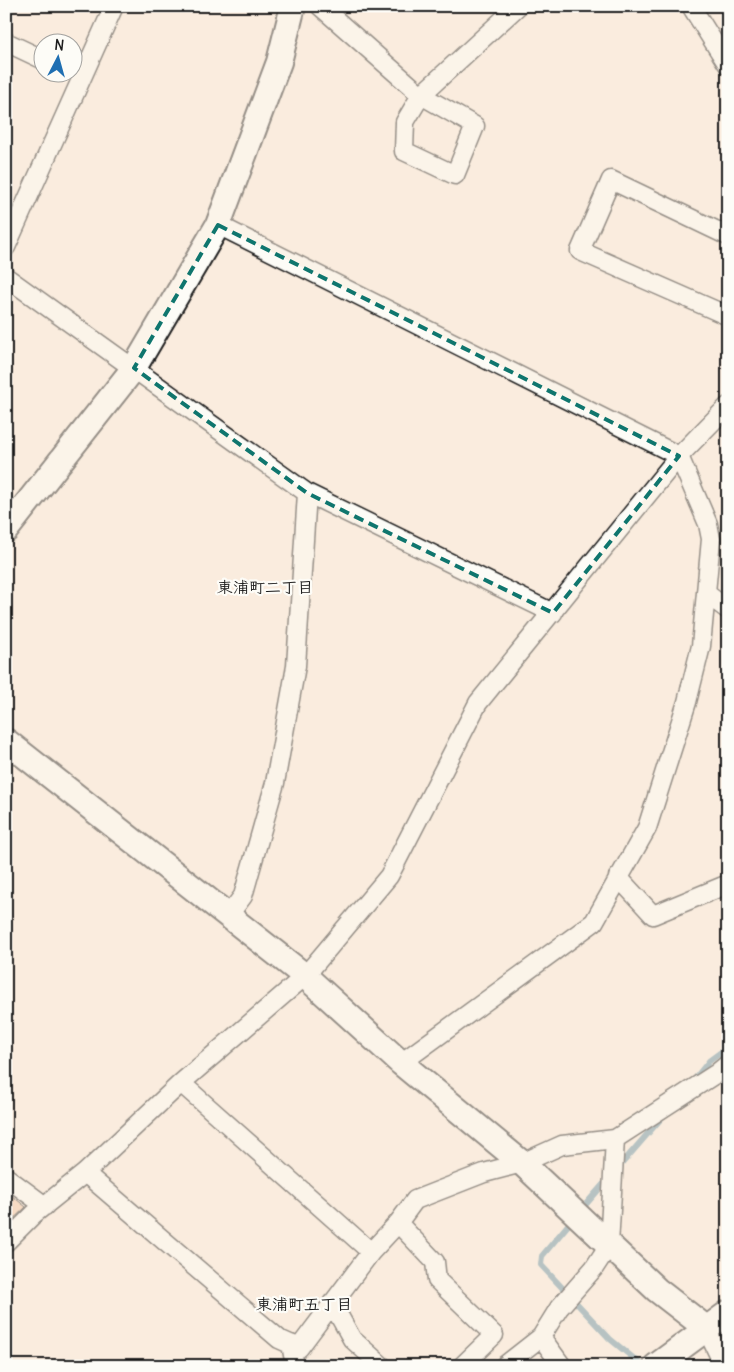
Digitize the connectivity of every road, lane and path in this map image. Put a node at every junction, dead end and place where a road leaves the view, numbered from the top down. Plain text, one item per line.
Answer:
1 (114, 6) edge
2 (293, 6) edge
3 (320, 6) edge
4 (518, 6) edge
5 (691, 6) edge
6 (8, 47) edge
7 (32, 55) edge
8 (728, 65) edge
9 (82, 66) edge
10 (74, 82) edge
11 (421, 94) junction
12 (218, 225) junction
13 (728, 236) edge
14 (6, 247) edge
15 (6, 277) edge
16 (728, 316) edge
17 (134, 368) junction
18 (728, 406) edge
19 (679, 456) junction
20 (307, 493) junction
21 (6, 530) edge
22 (707, 594) junction
23 (728, 610) edge
24 (553, 613) junction
25 (6, 741) edge
26 (618, 877) junction
27 (728, 884) edge
28 (228, 916) junction
29 (305, 976) junction
30 (401, 1063) junction
31 (728, 1064) edge
32 (181, 1083) junction
33 (615, 1139) junction
34 (522, 1163) junction
35 (85, 1173) junction
36 (6, 1177) edge
37 (45, 1206) junction
38 (398, 1223) junction
39 (6, 1242) edge
40 (609, 1245) junction
41 (371, 1252) junction
42 (332, 1304) junction
43 (728, 1313) edge
44 (706, 1328) junction
45 (541, 1337) junction
46 (291, 1344) junction
47 (295, 1366) edge
48 (382, 1366) edge
49 (462, 1366) edge
50 (504, 1366) edge
51 (562, 1366) edge
52 (656, 1366) edge
53 (724, 1366) edge

1 - 9 street
2 - 12 street
3 - 11 street
4 - 11 street
5 - 8 street
6 - 7 street
10 - 14 street
11 - 11 street
12 - 17 street
12 - 19 street
13 - 16 street
15 - 17 street
17 - 20 street
17 - 21 street
18 - 19 street
19 - 22 street
19 - 24 street
20 - 24 street
20 - 28 street
22 - 23 street
22 - 26 street
24 - 29 street
25 - 28 street
26 - 27 street
26 - 30 street
28 - 29 street
29 - 30 street
29 - 32 street
30 - 34 street
31 - 33 street
32 - 35 street
32 - 41 street
33 - 34 street
33 - 40 street
34 - 38 street
34 - 40 street
35 - 37 street
35 - 46 street
36 - 37 street
37 - 39 street
38 - 41 street
38 - 49 street
40 - 44 street
40 - 45 street
41 - 42 street
42 - 46 street
42 - 48 street
43 - 44 street
44 - 52 street
44 - 53 street
45 - 50 street
45 - 51 street
46 - 47 street

